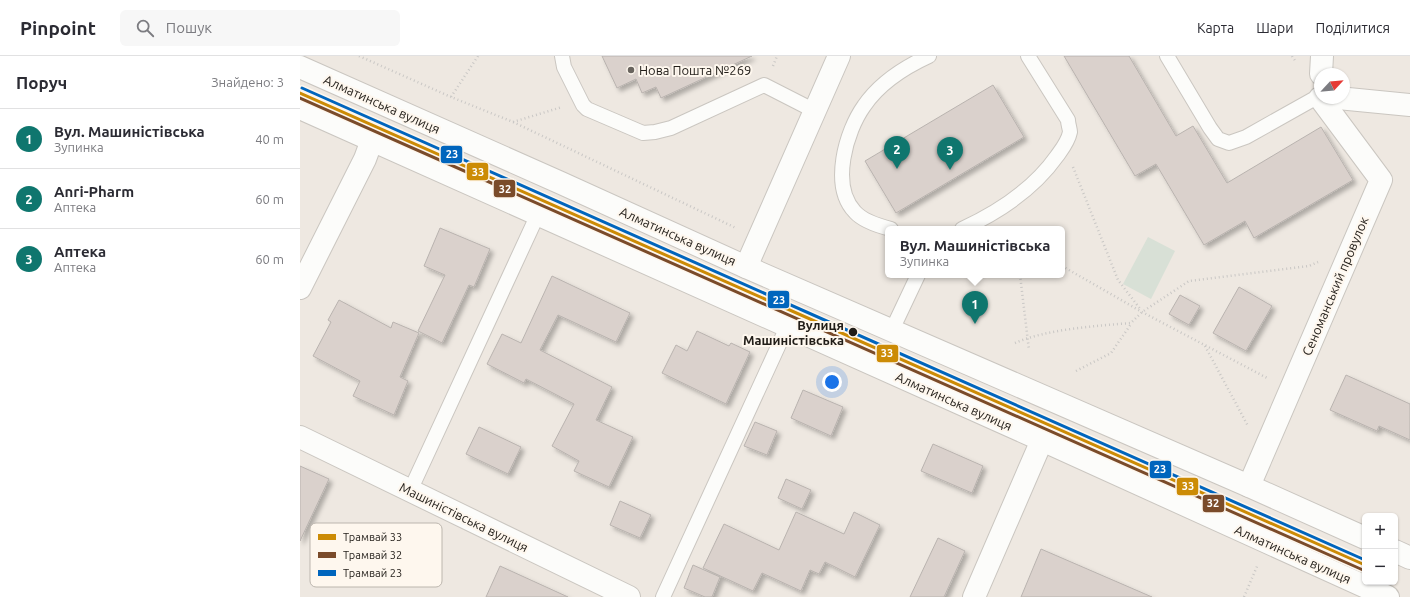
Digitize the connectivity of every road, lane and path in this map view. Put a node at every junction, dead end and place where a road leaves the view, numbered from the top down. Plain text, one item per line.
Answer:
1 (359, 56) edge
2 (478, 56) edge
3 (562, 56) edge
4 (839, 56) edge
5 (929, 56) edge
6 (1028, 56) edge
7 (1167, 56) edge
8 (1322, 56) edge
9 (300, 67) edge
10 (1321, 68) edge
11 (451, 97) junction
12 (1350, 97) edge
13 (1314, 99) edge
14 (580, 101) junction
15 (1330, 104) edge
16 (1410, 104) edge
17 (300, 108) edge
18 (815, 110) junction
19 (513, 122) junction
20 (372, 140) junction
21 (1066, 143) junction
22 (538, 214) junction
23 (969, 226) edge
24 (885, 227) edge
25 (736, 228) dead end
26 (1352, 247) junction
27 (746, 267) junction
28 (1065, 268) edge
29 (917, 278) edge
30 (1020, 278) edge
31 (300, 288) edge
32 (1142, 312) junction
33 (1132, 323) junction
34 (788, 327) junction
35 (892, 330) junction
36 (1028, 337) junction
37 (1015, 343) dead end
38 (1205, 345) junction
39 (1029, 350) dead end
40 (1076, 371) dead end
41 (1290, 391) junction
42 (300, 437) edge
43 (1042, 440) junction
44 (1263, 454) junction
45 (1249, 486) junction
46 (410, 490) junction
47 (1362, 537) edge
48 (1398, 553) edge
49 (1410, 558) edge
50 (1260, 559) dead end
51 (629, 597) edge
52 (663, 597) edge
53 (974, 597) edge
54 (1244, 597) edge
55 (1388, 597) edge

1 - 11 path
2 - 11 path
3 - 14 lane
4 - 18 street
5 - 24 lane
6 - 21 lane
7 - 13 lane
8 - 10 street
9 - 27 street, Алматинська вулиця
11 - 19 path
12 - 16 street
14 - 18 lane
14 - 19 path
15 - 26 street, Сеноманський провулок
17 - 20 street, Алматинська вулиця
18 - 27 street
19 - 25 path
20 - 22 street, Алматинська вулиця
20 - 31 street
21 - 23 lane
21 - 32 path
22 - 34 street, Алматинська вулиця
22 - 46 lane
26 - 32 path
26 - 41 street, Сеноманський провулок
27 - 35 street, Алматинська вулиця
28 - 32 path
29 - 35 lane
30 - 36 path
32 - 33 path
32 - 38 path
33 - 36 path
33 - 40 path
34 - 43 street, Алматинська вулиця
34 - 52 lane
35 - 45 street, Алматинська вулиця
36 - 37 path
36 - 39 path
38 - 41 path
38 - 44 path
41 - 44 street, Сеноманський провулок
42 - 46 street, Машиністівська вулиця
43 - 53 street
43 - 55 street, Алматинська вулиця
44 - 45 street, Сеноманський провулок
45 - 47 street, Алматинська вулиця
46 - 51 street, Машиністівська вулиця
48 - 49 street
50 - 54 path

